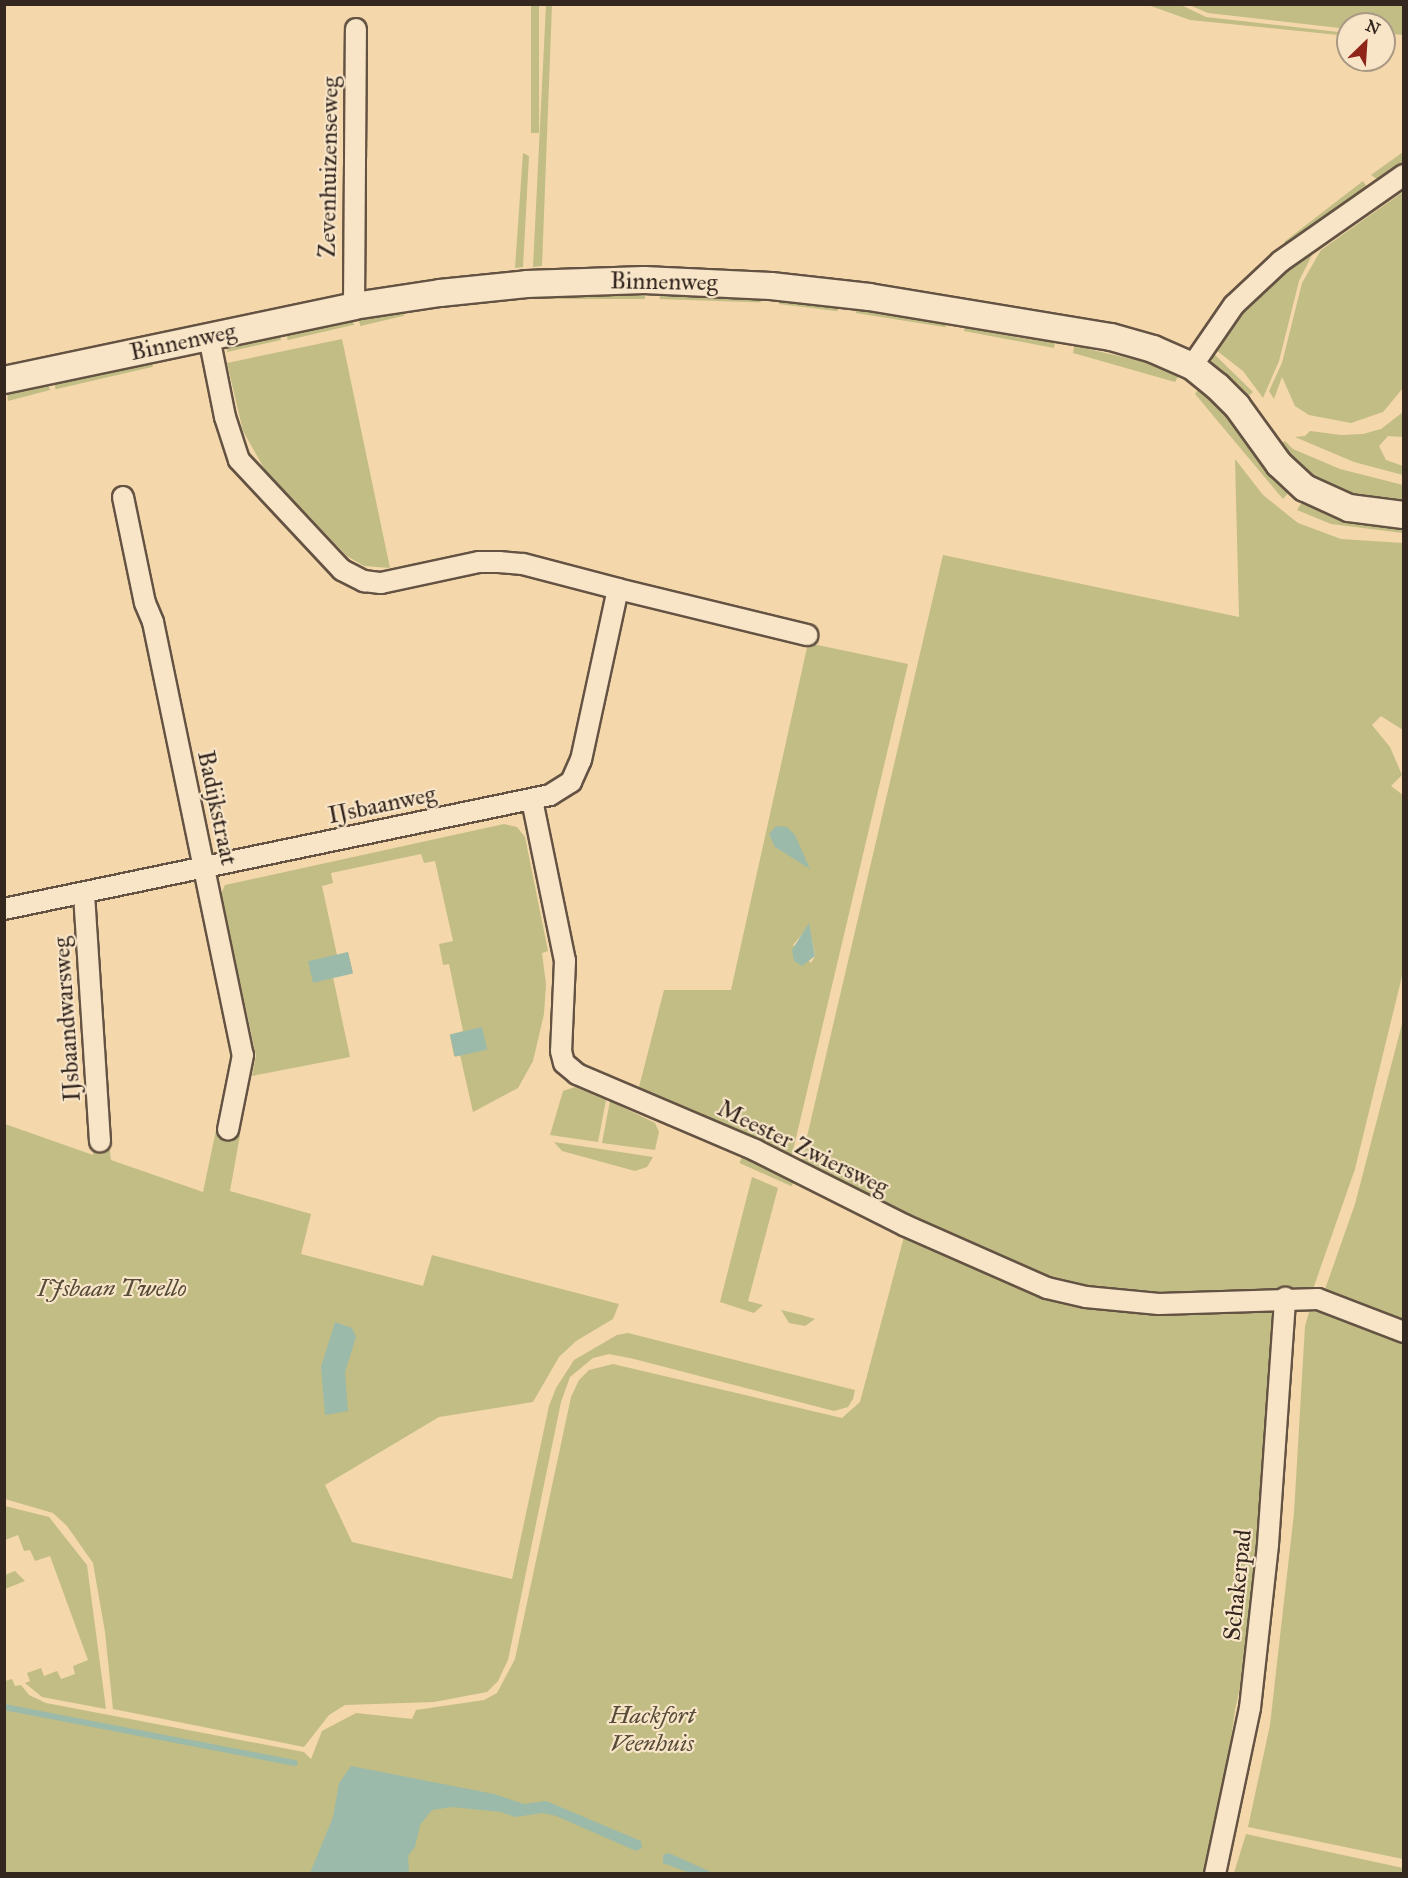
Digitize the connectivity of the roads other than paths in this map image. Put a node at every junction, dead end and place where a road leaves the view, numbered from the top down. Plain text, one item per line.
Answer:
1 (356, 30) dead end
2 (1404, 175) edge
3 (354, 306) junction
4 (209, 337) junction
5 (1192, 366) junction
6 (4, 380) edge
7 (123, 497) dead end
8 (1404, 515) edge
9 (618, 588) junction
10 (807, 635) dead end
11 (532, 800) junction
12 (203, 867) junction
13 (84, 894) junction
14 (4, 909) edge
15 (228, 1130) dead end
16 (100, 1141) dead end
17 (1285, 1298) junction
18 (1404, 1332) edge
19 (1215, 1874) edge

1 - 3 street, Zevenhuizenseweg
2 - 5 street
3 - 4 street, Binnenweg
3 - 5 street, Binnenweg
4 - 6 street, Binnenweg
4 - 9 street
5 - 8 street, Binnenweg
7 - 12 street, Badijkstraat
9 - 10 street
9 - 11 street, IJsbaanweg
11 - 12 street, IJsbaanweg
11 - 17 street, Meester Zwiersweg
12 - 13 street, IJsbaanweg
12 - 15 street, Badijkstraat
13 - 14 street, IJsbaanweg
13 - 16 street, IJsbaandwarsweg
17 - 18 street, Meester Zwiersweg
17 - 19 street, Schakerpad

